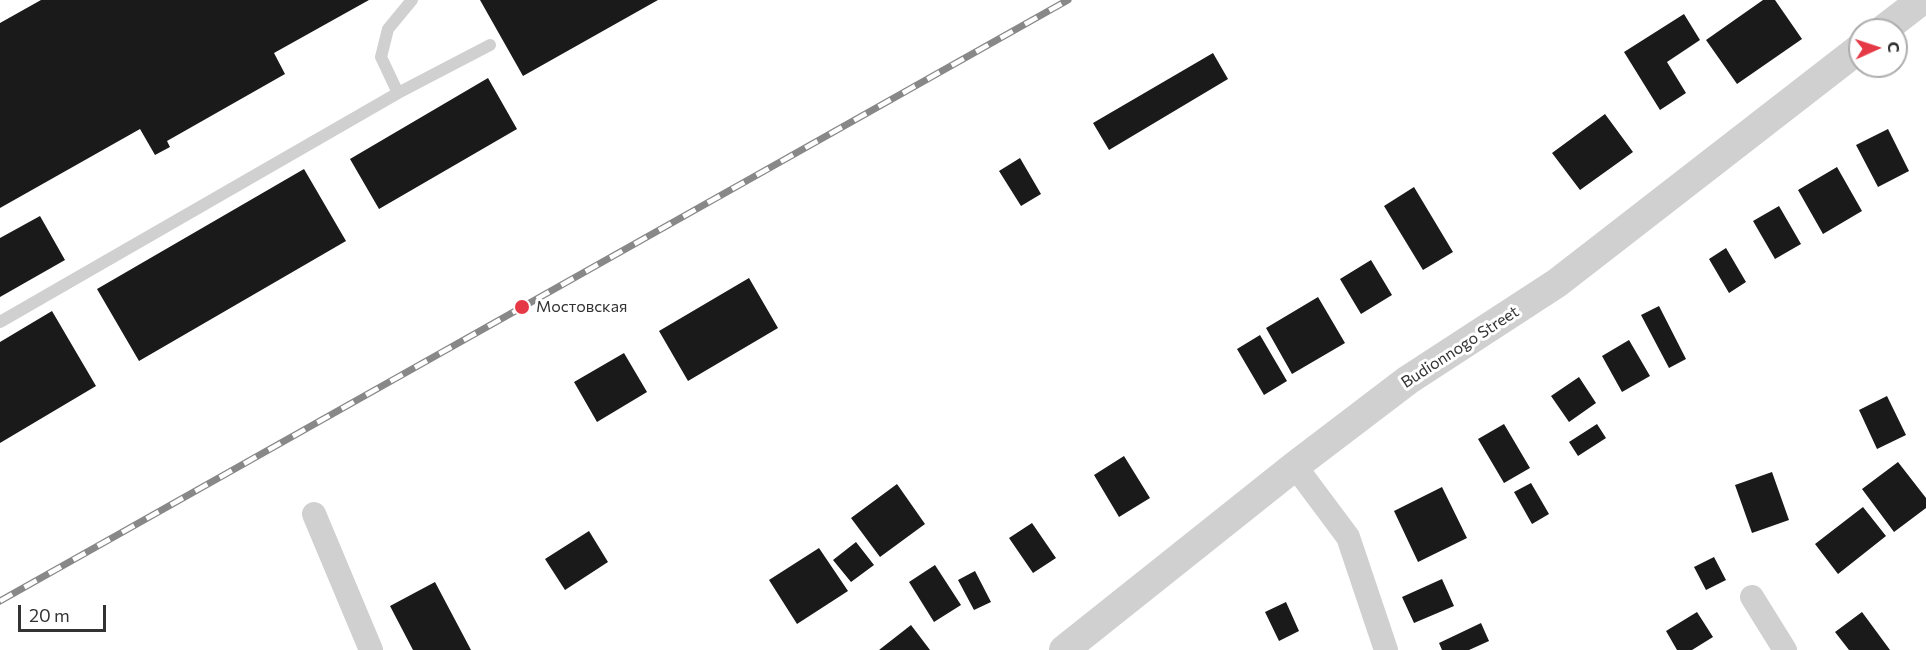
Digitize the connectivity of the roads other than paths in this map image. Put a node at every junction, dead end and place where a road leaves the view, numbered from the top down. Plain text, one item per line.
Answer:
1 (412, 0) edge
2 (1922, 0) edge
3 (1899, 18) edge
4 (490, 45) dead end
5 (1848, 57) edge
6 (398, 93) junction
7 (0, 322) edge
8 (1295, 466) junction
9 (314, 514) dead end
10 (1752, 597) dead end
11 (372, 650) edge
12 (1064, 650) edge
13 (1386, 650) edge
14 (1785, 650) edge

1 - 6 lane
2 - 3 street
4 - 6 lane
5 - 8 street, Budionnogo Street
6 - 7 lane
8 - 12 street, Budionnogo Street
8 - 13 street
9 - 11 street
10 - 14 street

